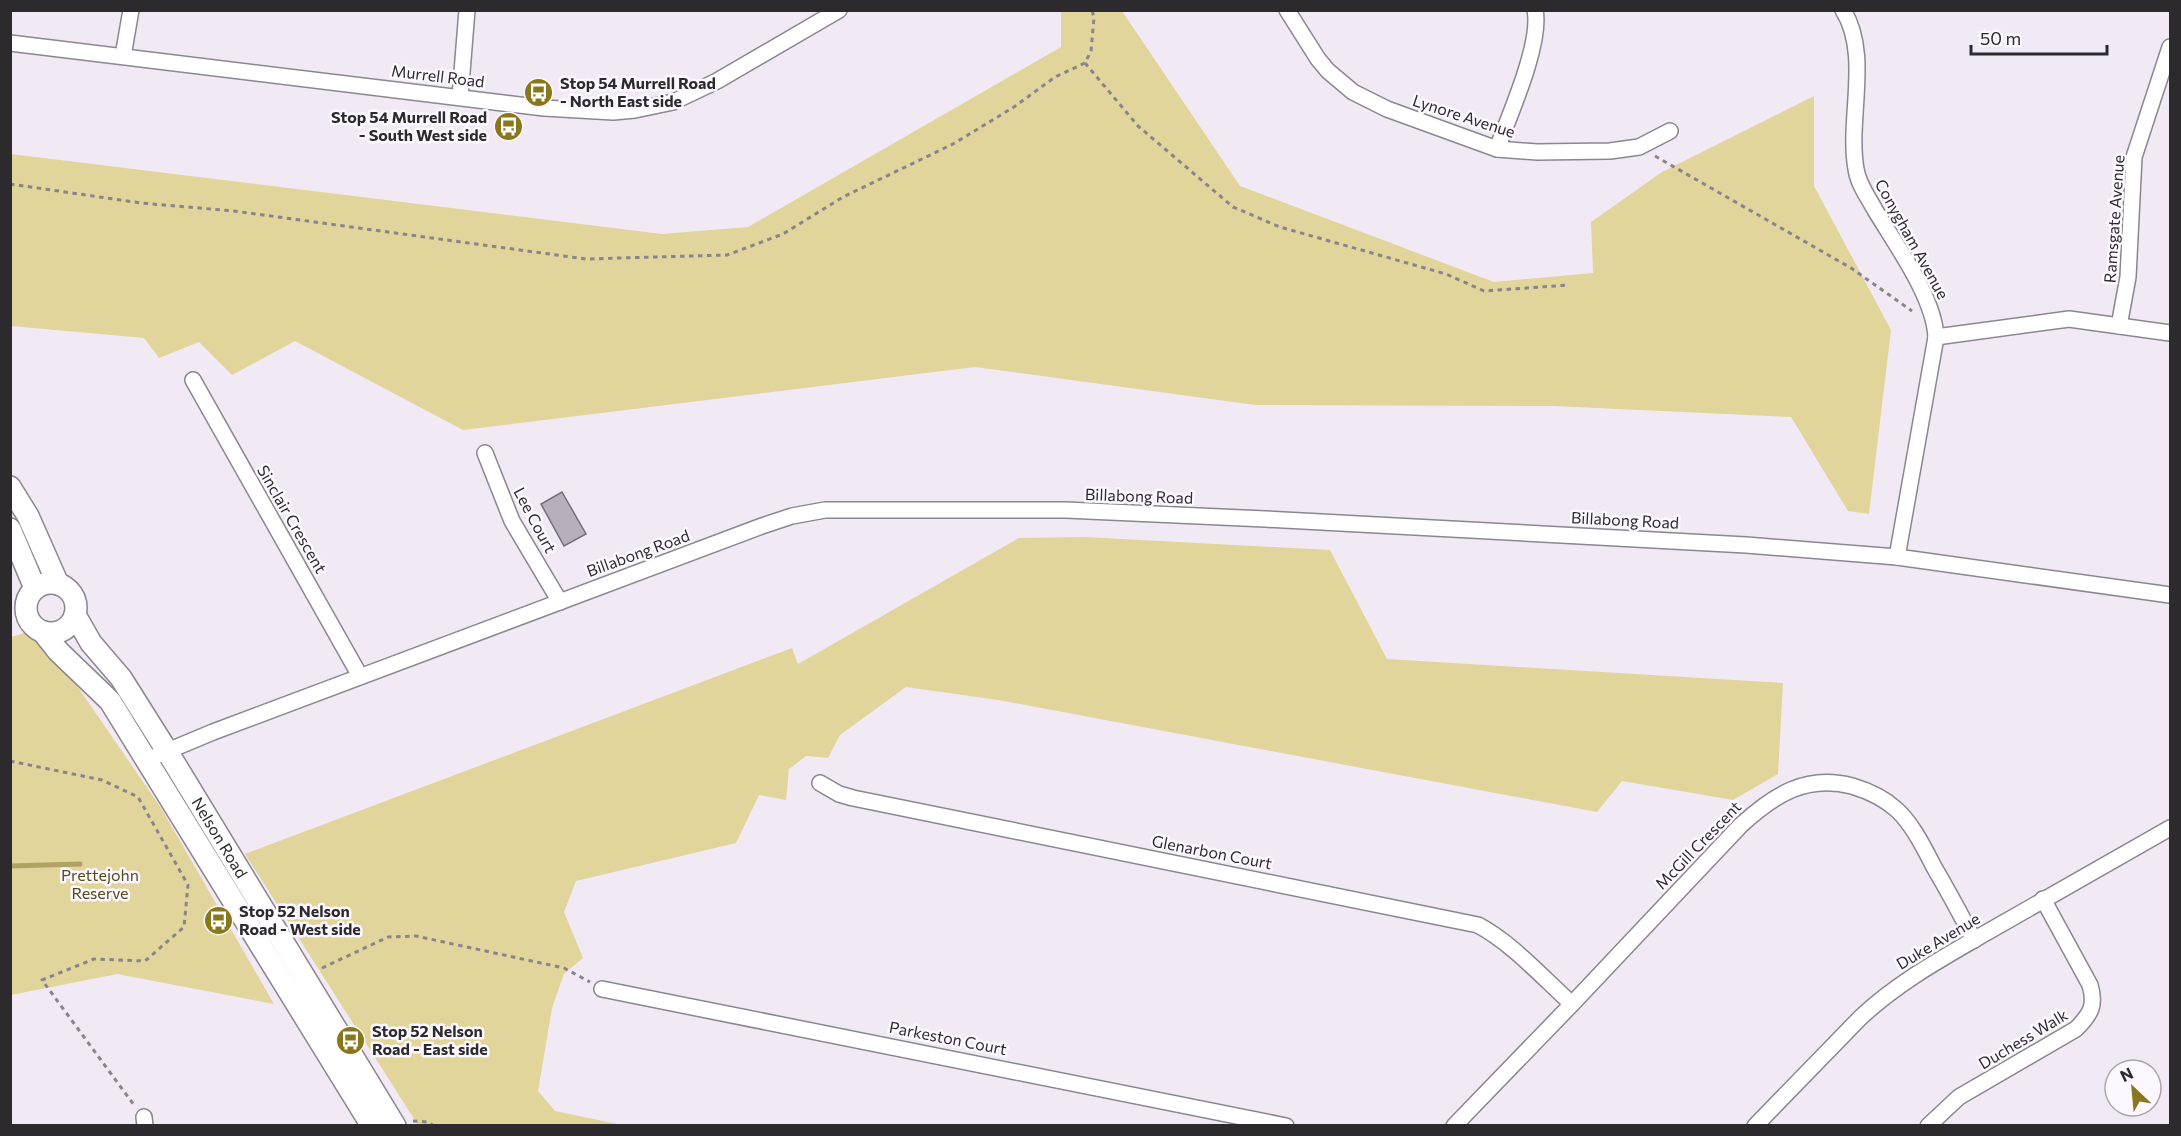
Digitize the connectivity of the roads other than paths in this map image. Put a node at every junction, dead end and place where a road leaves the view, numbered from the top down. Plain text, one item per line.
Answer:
1 (131, 10) edge
2 (467, 10) edge
3 (839, 10) edge
4 (1287, 10) edge
5 (1535, 10) edge
6 (1843, 10) edge
7 (10, 43) edge
8 (2170, 46) edge
9 (123, 56) junction
10 (460, 97) junction
11 (1670, 131) dead end
12 (1497, 149) junction
13 (2119, 326) junction
14 (1936, 332) junction
15 (2170, 333) edge
16 (193, 380) dead end
17 (484, 453) dead end
18 (10, 487) edge
19 (10, 529) edge
20 (1897, 557) junction
21 (58, 584) junction
22 (2170, 595) edge
23 (24, 598) edge
24 (560, 602) junction
25 (75, 615) junction
26 (28, 627) edge
27 (360, 676) junction
28 (167, 750) junction
29 (147, 760) junction
30 (820, 783) dead end
31 (2170, 828) edge
32 (2043, 899) junction
33 (1974, 940) junction
34 (602, 989) road end
35 (1572, 1004) junction
36 (402, 1123) edge
37 (372, 1125) edge
38 (1286, 1125) edge
39 (1454, 1125) edge
40 (1755, 1125) edge
41 (1928, 1125) edge

1 - 9 street
2 - 10 street
3 - 10 street, Murrell Road
4 - 12 street, Lynore Avenue
5 - 12 street
6 - 14 street, Conygham Avenue
7 - 9 street, Murrell Road
8 - 13 street, Ramsgate Avenue
9 - 10 street, Murrell Road
11 - 12 street, Lynore Avenue
13 - 14 street
13 - 15 street
14 - 20 street, Conygham Avenue
16 - 27 street, Sinclair Crescent
17 - 24 street, Lee Court
18 - 21 main road
19 - 23 main road
20 - 22 street, Billabong Road
20 - 24 street, Billabong Road
21 - 23 main road
21 - 25 main road
23 - 26 main road
24 - 27 street, Billabong Road
25 - 26 main road
25 - 28 main road, Nelson Road
26 - 29 main road, Nelson Road
27 - 28 street, Billabong Road
28 - 29 street, Billabong Road
28 - 36 main road, Nelson Road
29 - 37 main road, Nelson Road
30 - 35 street, Glenarbon Court
31 - 32 street, Duke Avenue
32 - 33 street, Duke Avenue
32 - 41 street, Duchess Walk
33 - 35 street, McGill Crescent
33 - 40 street, Duke Avenue
34 - 38 street, Parkeston Court
35 - 39 street, McGill Crescent

